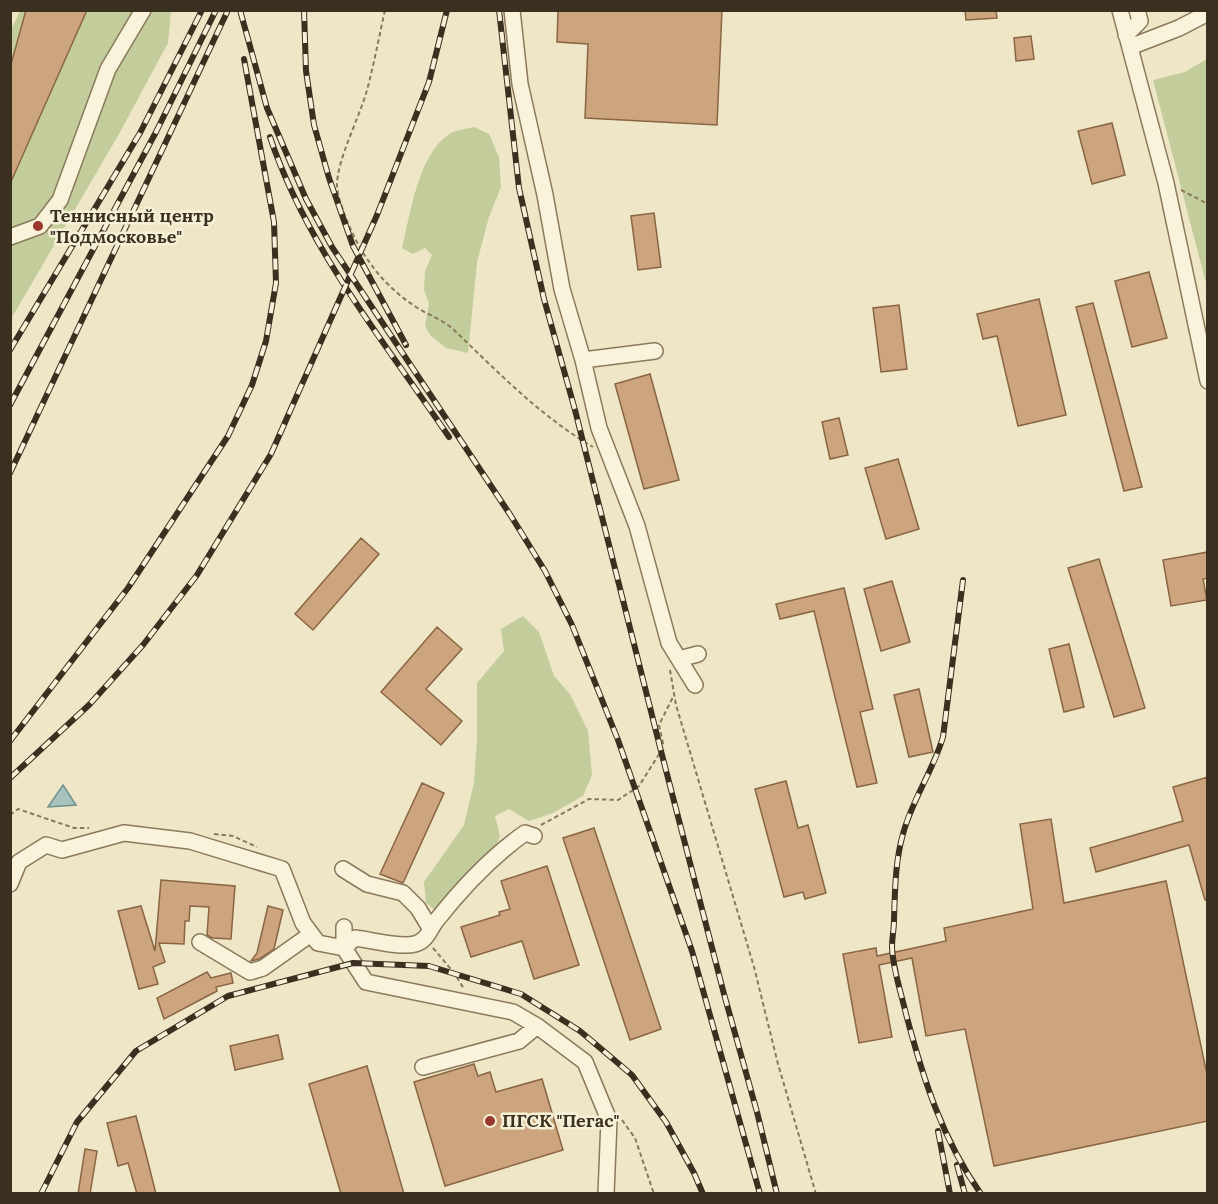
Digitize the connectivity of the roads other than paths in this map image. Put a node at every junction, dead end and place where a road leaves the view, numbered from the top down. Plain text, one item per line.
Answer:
1 (143, 10) edge
2 (512, 10) edge
3 (1120, 10) edge
4 (1137, 10) edge
5 (1208, 13) edge
6 (1128, 41) junction
7 (10, 237) edge
8 (655, 351) dead end
9 (591, 360) junction
10 (609, 372) dead end
11 (1208, 381) edge
12 (698, 654) dead end
13 (674, 664) junction
14 (695, 685) dead end
15 (530, 835) road end
16 (343, 869) dead end
17 (10, 884) edge
18 (344, 927) dead end
19 (428, 933) junction
20 (311, 934) junction
21 (200, 942) dead end
22 (344, 948) junction
23 (537, 1026) junction
24 (423, 1067) dead end
25 (606, 1194) edge

1 - 7 street
2 - 9 street
3 - 6 street
4 - 6 street
5 - 6 street
6 - 11 street
8 - 9 street
9 - 10 street
9 - 13 street
12 - 13 street
13 - 14 street
15 - 19 street
16 - 19 street
17 - 20 street
18 - 22 street
19 - 22 street
20 - 21 street
20 - 22 street
22 - 23 street
23 - 24 street
23 - 25 street

